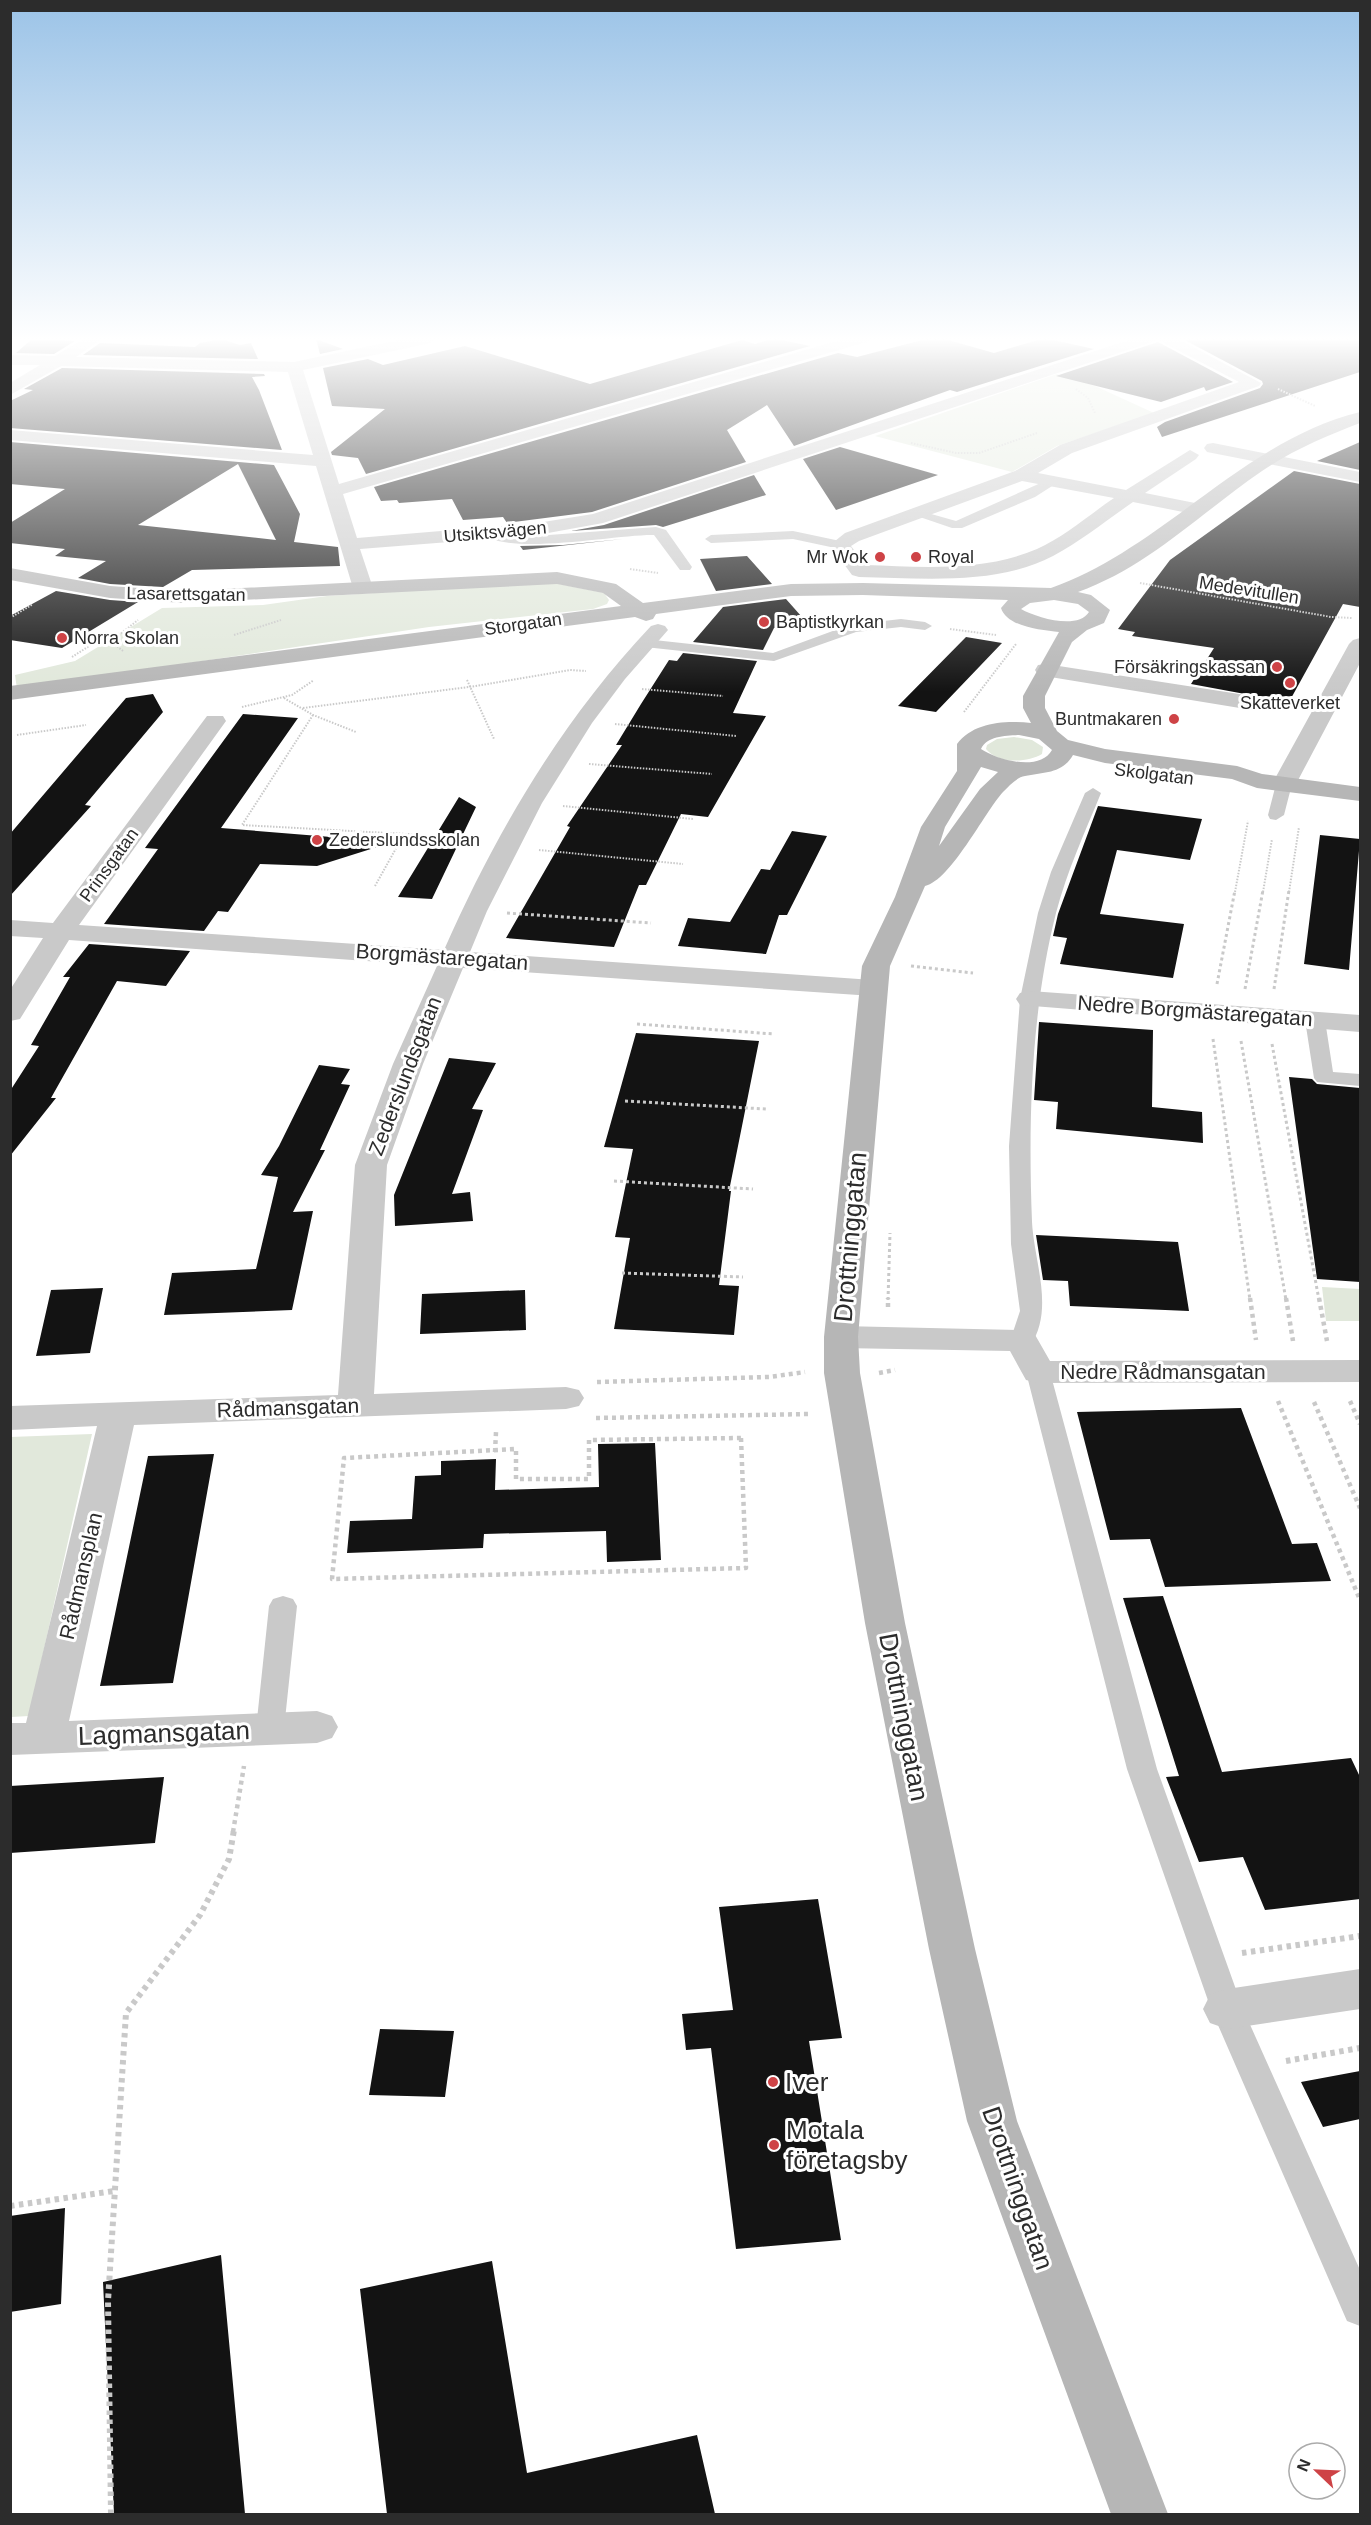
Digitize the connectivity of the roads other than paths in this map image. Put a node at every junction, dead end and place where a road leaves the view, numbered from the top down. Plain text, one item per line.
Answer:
1 (261, 456) edge
2 (321, 456) edge
3 (455, 456) edge
4 (791, 456) edge
5 (1054, 456) edge
6 (1189, 456) edge
7 (1253, 456) edge
8 (1275, 456) edge
9 (1269, 459) junction
10 (323, 461) junction
11 (1021, 475) junction
12 (1360, 477) edge
13 (1054, 482) junction
14 (333, 491) junction
15 (1129, 496) junction
16 (1198, 509) junction
17 (917, 514) junction
18 (488, 533) junction
19 (711, 539) dead end
20 (349, 544) junction
21 (840, 545) junction
22 (1123, 562) junction
23 (685, 567) dead end
24 (10, 574) edge
25 (628, 578) dead end
26 (363, 588) junction
27 (1046, 595) junction
28 (671, 603) junction
29 (1097, 606) junction
30 (1022, 619) junction
31 (648, 625) junction
32 (1081, 625) junction
33 (925, 626) road end
34 (1360, 644) edge
35 (1046, 670) junction
36 (10, 693) edge
37 (10, 701) edge
38 (1252, 703) dead end
39 (215, 721) road end
40 (993, 730) junction
41 (1054, 748) junction
42 (969, 751) junction
43 (1020, 768) junction
44 (1284, 784) junction
45 (1093, 793) dead end
46 (1360, 794) edge
47 (1276, 815) road end
48 (908, 897) junction
49 (10, 928) edge
50 (61, 931) junction
51 (452, 957) junction
52 (873, 988) junction
53 (1030, 999) junction
54 (10, 1013) edge
55 (1315, 1020) junction
56 (1360, 1024) edge
57 (1360, 1080) edge
58 (1022, 1341) junction
59 (841, 1355) junction
60 (1349, 1371) edge
61 (1038, 1372) junction
62 (355, 1406) junction
63 (578, 1408) road end
64 (118, 1414) junction
65 (10, 1418) edge
66 (284, 1606) dead end
67 (317, 1727) dead end
68 (260, 1729) junction
69 (27, 1738) edge
70 (1360, 1989) edge
71 (1227, 2009) junction
72 (1360, 2309) edge
73 (1139, 2514) edge

1 - 10 street
2 - 10 street
3 - 14 street
4 - 18 street, Utsiktsvägen
5 - 11 street
6 - 15 street
7 - 9 street
8 - 9 street
9 - 12 street
9 - 16 street
10 - 14 street
11 - 13 street
11 - 17 street
13 - 15 street
13 - 17 lane
14 - 20 street
15 - 16 street
15 - 21 street
16 - 22 street
17 - 21 street
18 - 20 street, Utsiktsvägen
18 - 23 lane
19 - 21 lane
20 - 26 street
22 - 27 street
22 - 29 street
24 - 26 street, Lasarettsgatan
25 - 26 street, Lasarettsgatan
26 - 31 street, Lasarettsgatan
27 - 28 street, Storgatan
27 - 29 street
27 - 30 street
28 - 30 street, Storgatan
28 - 31 street, Storgatan
29 - 32 street
30 - 32 street, Storgatan
30 - 40 street
31 - 33 lane
31 - 36 street, Storgatan
31 - 37 street, Storgatan
31 - 51 street, Zederslundsgatan
32 - 35 street
34 - 44 street
35 - 38 street
35 - 41 street
39 - 50 street, Prinsgatan
40 - 41 street
40 - 42 street
41 - 43 street
41 - 44 street, Skolgatan
42 - 43 street
42 - 48 street, Drottninggatan
43 - 48 street, Drottninggatan
44 - 46 street, Skolgatan
44 - 47 lane
45 - 53 lane
48 - 52 street, Drottninggatan
49 - 50 street, Borgmästaregatan
50 - 51 street, Borgmästaregatan
50 - 54 street, Prinsgatan
51 - 52 street, Borgmästaregatan
51 - 62 street, Zederslundsgatan
52 - 59 street, Drottninggatan
53 - 55 street, Nedre Borgmästaregatan
53 - 58 lane
55 - 56 street, Nedre Borgmästaregatan
55 - 57 lane
58 - 59 street
58 - 61 street, Nedre Rådmansgatan
59 - 73 street, Drottninggatan
60 - 61 street, Nedre Rådmansgatan
61 - 71 lane
62 - 63 street, Rådmansgatan
62 - 64 street, Rådmansgatan
64 - 65 street, Rådmansgatan
64 - 69 street, Rådmansplan
66 - 68 lane
67 - 68 street, Lagmansgatan
68 - 69 street, Lagmansgatan
70 - 71 street
71 - 72 lane

